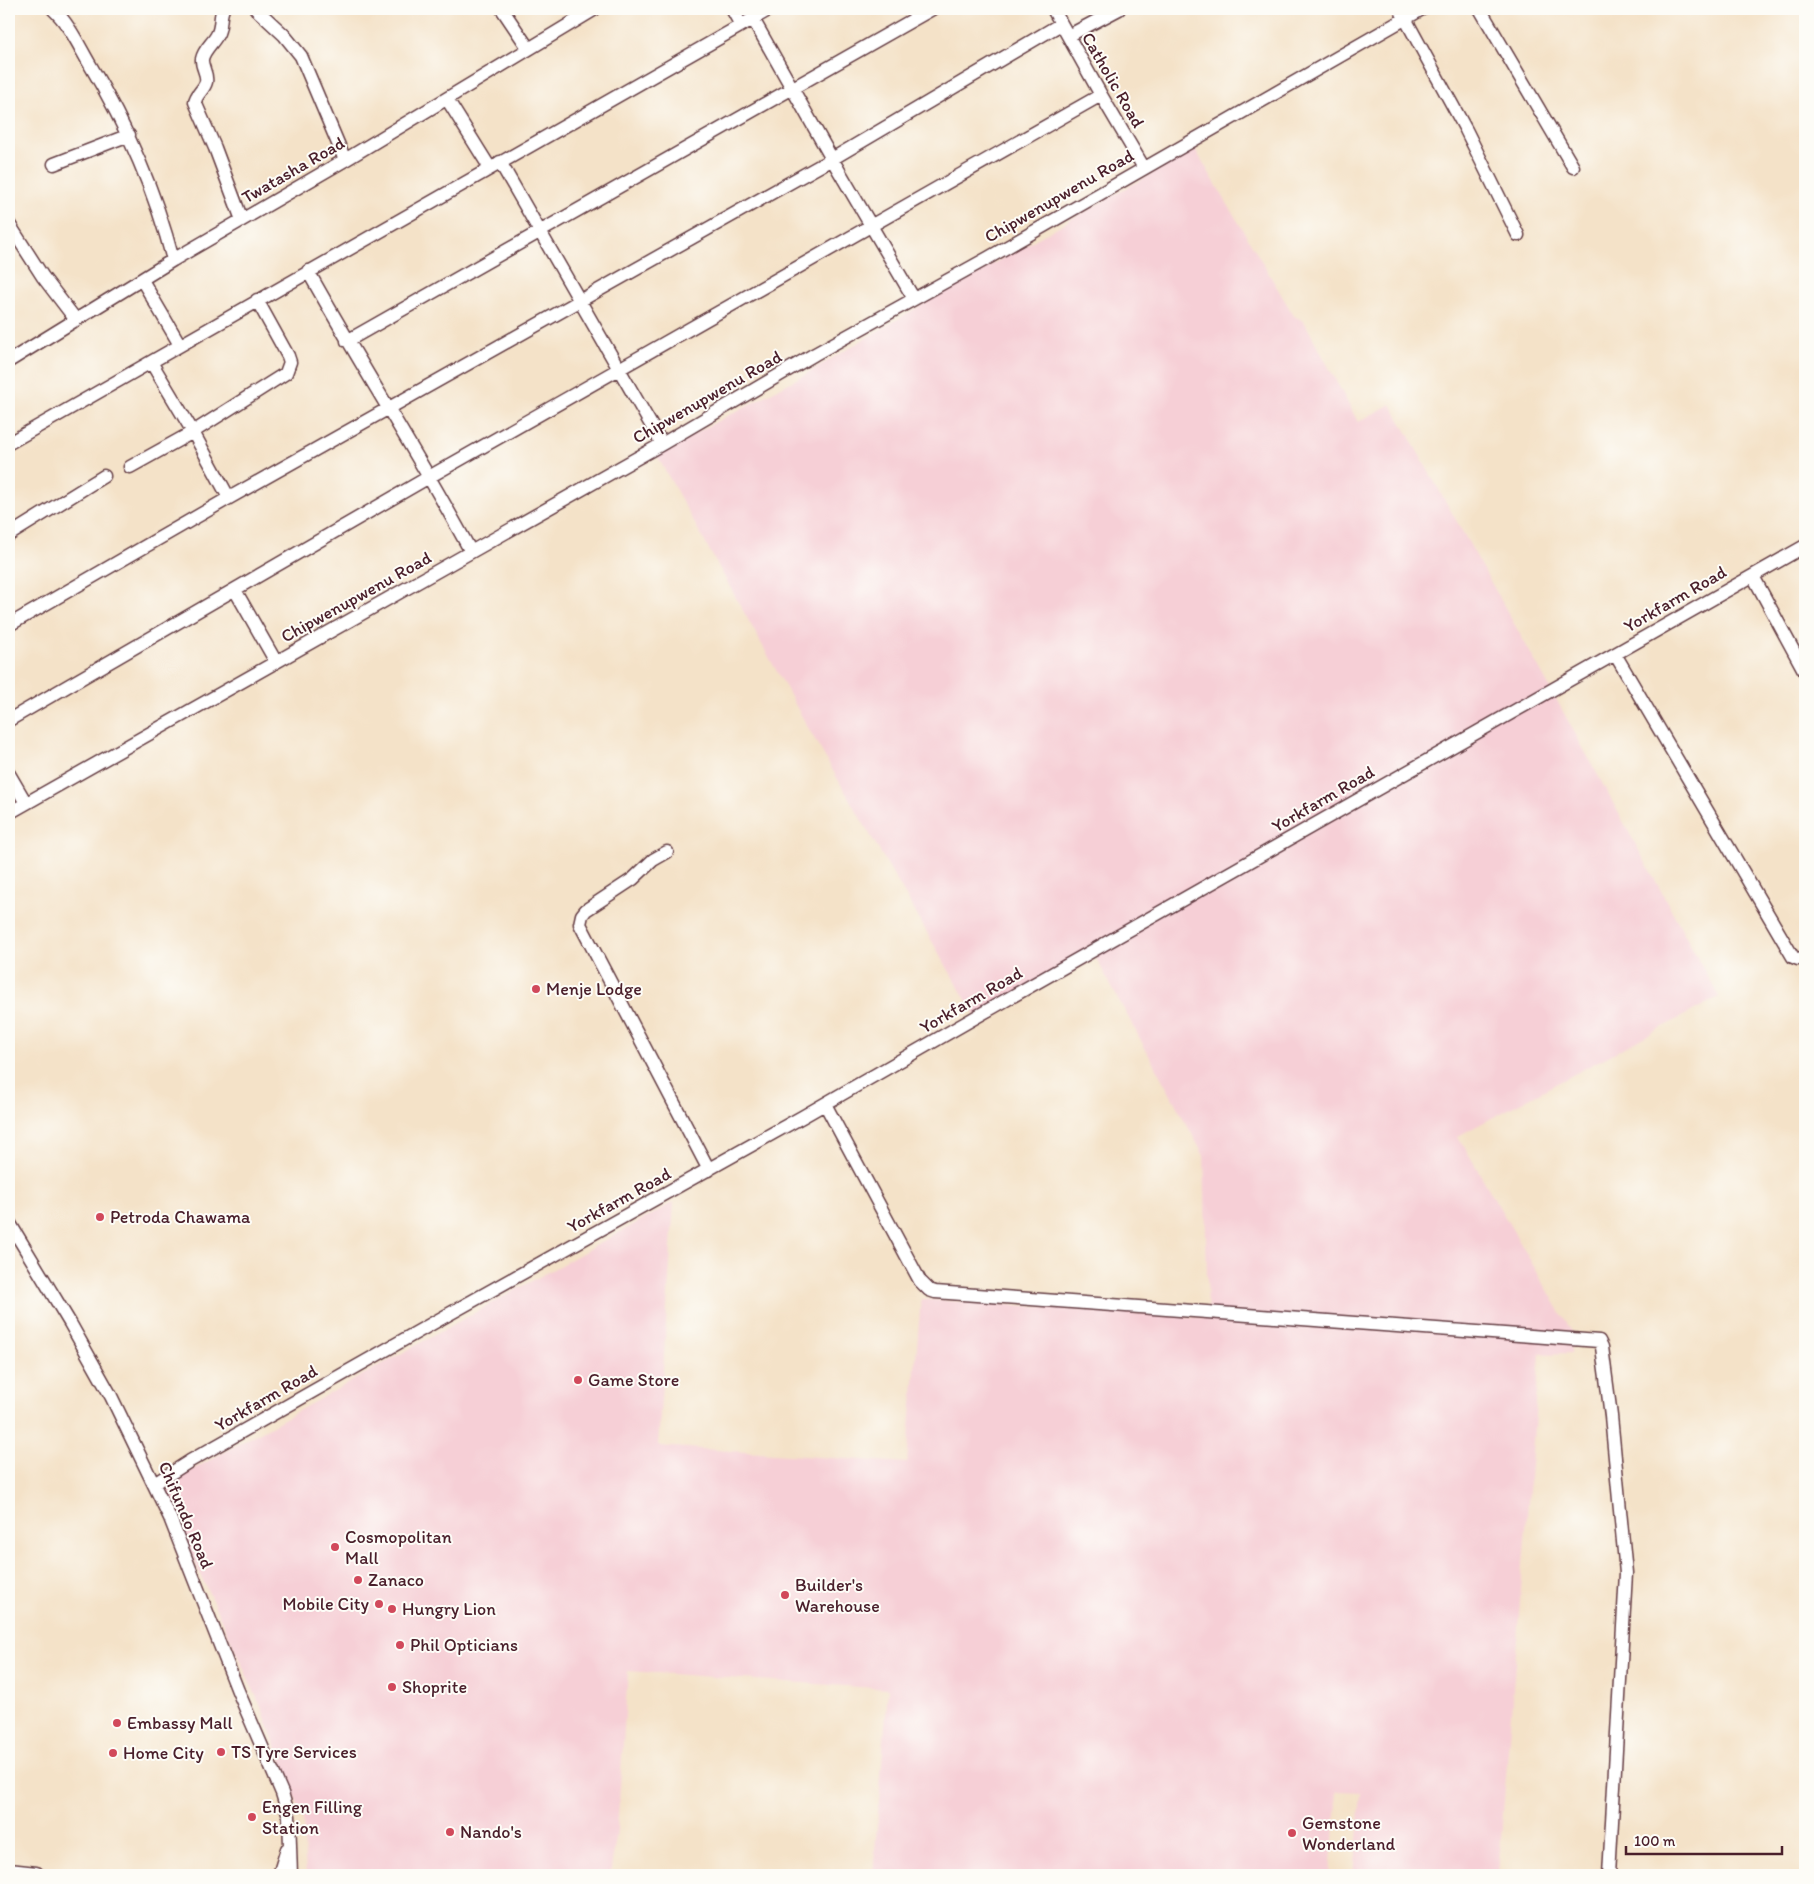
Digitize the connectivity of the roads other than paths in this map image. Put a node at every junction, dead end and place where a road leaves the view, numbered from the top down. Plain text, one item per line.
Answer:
1 (53, 9) edge
2 (223, 9) edge
3 (256, 9) edge
4 (502, 9) edge
5 (595, 9) edge
6 (732, 9) edge
7 (770, 9) edge
8 (932, 9) edge
9 (1053, 9) edge
10 (1119, 9) edge
11 (1422, 9) edge
12 (1480, 9) edge
13 (1403, 14) edge
14 (754, 18) junction
15 (1061, 24) junction
16 (741, 26) junction
17 (1068, 36) junction
18 (529, 49) junction
19 (792, 89) junction
20 (1101, 95) junction
21 (447, 99) junction
22 (128, 135) junction
23 (832, 159) junction
24 (345, 160) junction
25 (54, 164) dead end
26 (495, 165) junction
27 (1573, 166) dead end
28 (1144, 168) junction
29 (242, 220) junction
30 (9, 224) edge
31 (872, 227) junction
32 (540, 231) junction
33 (1518, 235) dead end
34 (174, 260) junction
35 (308, 271) junction
36 (142, 280) junction
37 (914, 299) junction
38 (257, 300) junction
39 (580, 300) junction
40 (76, 320) junction
41 (347, 341) junction
42 (180, 345) junction
43 (9, 361) edge
44 (151, 362) junction
45 (620, 370) junction
46 (388, 410) junction
47 (193, 432) junction
48 (9, 443) edge
49 (662, 444) junction
50 (130, 467) dead end
51 (104, 476) dead end
52 (429, 477) junction
53 (229, 498) junction
54 (9, 535) edge
55 (1805, 546) edge
56 (471, 552) junction
57 (1753, 576) junction
58 (235, 590) junction
59 (9, 625) edge
60 (1615, 654) junction
61 (276, 662) junction
62 (1805, 672) edge
63 (9, 720) edge
64 (9, 774) edge
65 (26, 803) junction
66 (9, 813) edge
67 (667, 852) dead end
68 (1805, 957) edge
69 (825, 1104) junction
70 (709, 1170) junction
71 (9, 1222) edge
72 (154, 1484) junction
73 (290, 1839) junction
74 (9, 1872) edge
75 (36, 1875) edge
76 (279, 1875) edge
77 (291, 1875) edge
78 (1609, 1875) edge

1 - 22 street
2 - 29 street
3 - 24 street
4 - 18 street
5 - 18 street, Twatasha Road
6 - 16 street
7 - 14 street
8 - 19 street
9 - 15 street, Catholic Road
10 - 17 street
11 - 13 street, Chipwenupwenu Road
12 - 27 street
13 - 28 street, Chipwenupwenu Road
13 - 33 street
14 - 16 street
14 - 19 street
15 - 17 street, Catholic Road
15 - 23 street
16 - 26 street
17 - 20 street, Catholic Road
18 - 21 street, Twatasha Road
19 - 23 street
19 - 32 street
20 - 28 street, Catholic Road
20 - 31 street
21 - 24 street, Twatasha Road
21 - 26 street
22 - 25 street
22 - 34 street
23 - 31 street
23 - 39 street
24 - 29 street, Twatasha Road
26 - 32 street
26 - 35 street
28 - 37 street, Chipwenupwenu Road
29 - 34 street, Twatasha Road
30 - 40 street
31 - 37 street
31 - 45 street
32 - 39 street
32 - 41 street
34 - 36 street, Twatasha Road
35 - 38 street
35 - 41 street
36 - 40 street, Twatasha Road
36 - 42 street
37 - 49 street, Chipwenupwenu Road
38 - 42 street
38 - 47 street
39 - 45 street
39 - 46 street
40 - 43 street, Twatasha Road
41 - 46 street
42 - 44 street
44 - 47 street
44 - 48 street
45 - 49 street
45 - 52 street
46 - 52 street
46 - 53 street
47 - 50 street
47 - 53 street
49 - 56 street, Chipwenupwenu Road
51 - 54 street
52 - 56 street
52 - 58 street
53 - 59 street
55 - 57 street, Yorkfarm Road
56 - 61 street, Chipwenupwenu Road
57 - 60 street, Yorkfarm Road
57 - 62 street
58 - 61 street
58 - 63 street
60 - 68 street
60 - 69 street, Yorkfarm Road
61 - 65 street, Chipwenupwenu Road
64 - 65 street
65 - 66 street, Chipwenupwenu Road
67 - 70 street
69 - 70 street, Yorkfarm Road
69 - 78 street
70 - 72 street, Yorkfarm Road
71 - 72 street, Chifundo Road
72 - 73 street, Chifundo Road
73 - 76 street, Chifundo Road
73 - 77 street, Chifundo Road
74 - 75 main road

